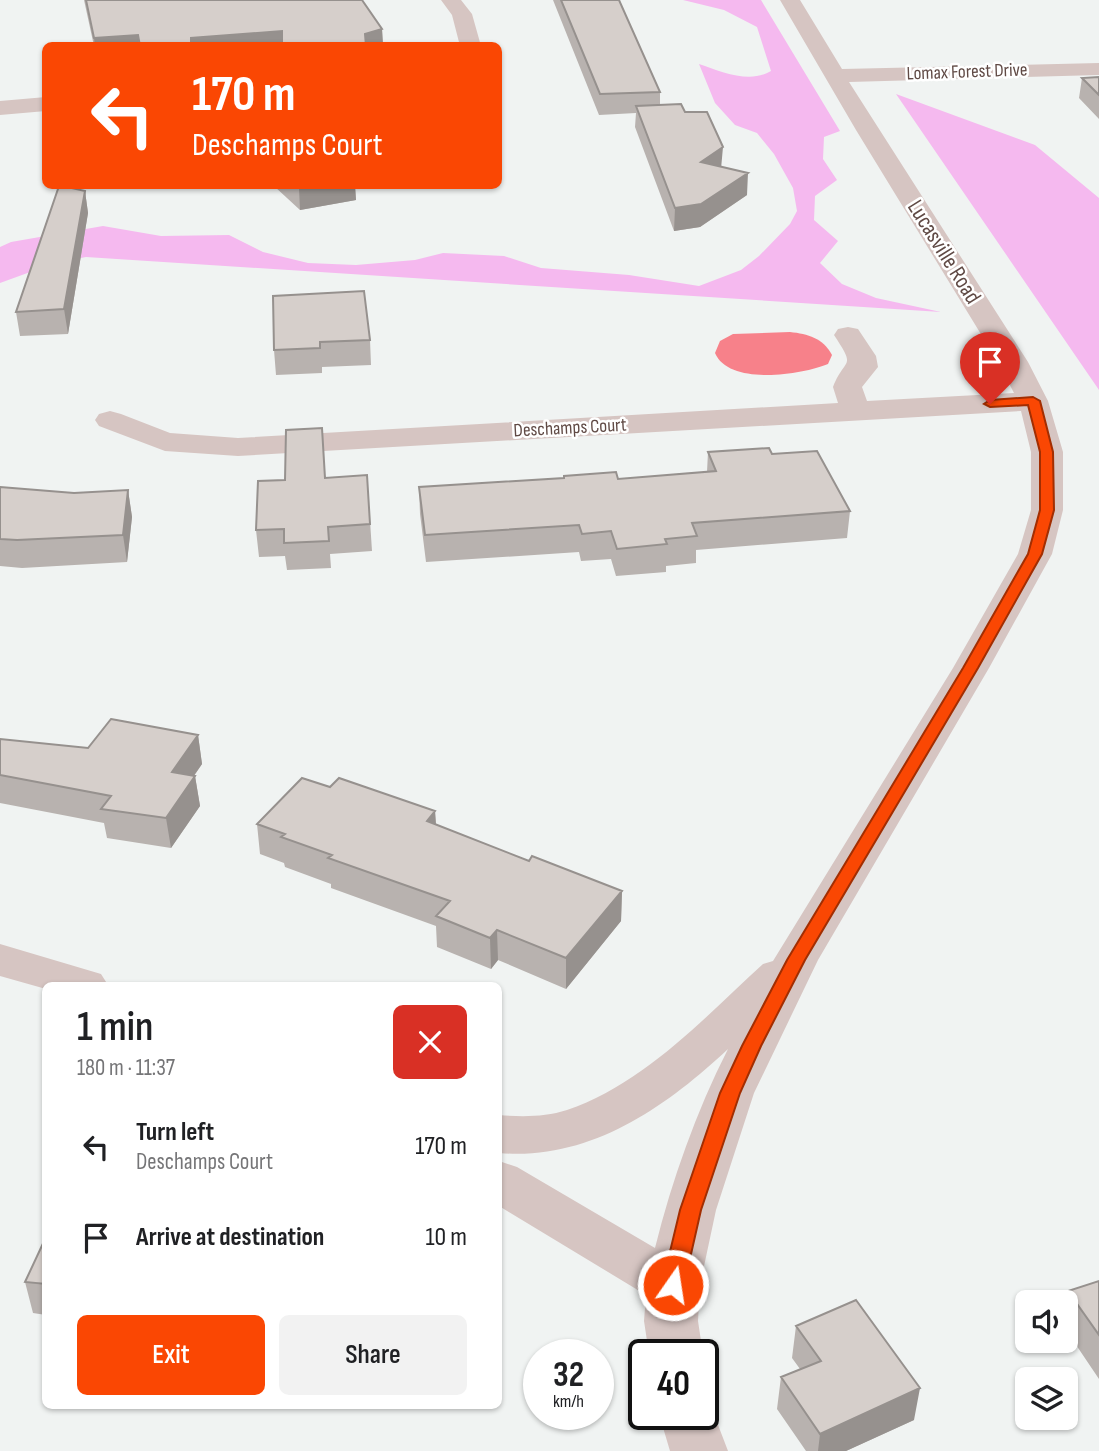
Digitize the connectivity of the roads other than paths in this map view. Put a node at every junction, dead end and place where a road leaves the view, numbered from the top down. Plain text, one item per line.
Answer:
1 (451, 0) edge
2 (790, 0) edge
3 (470, 42) edge
4 (1099, 69) edge
5 (835, 76) junction
6 (42, 104) edge
7 (0, 108) edge
8 (848, 335) dead end
9 (1033, 401) junction
10 (858, 411) junction
11 (110, 420) dead end
12 (0, 960) edge
13 (796, 960) junction
14 (75, 982) edge
15 (502, 1135) edge
16 (502, 1183) edge
17 (673, 1285) junction
18 (674, 1339) edge
19 (692, 1430) edge
20 (699, 1451) edge

1 - 3 street
2 - 5 street, Lucasville Road
4 - 5 street, Lomax Forest Drive
5 - 9 street, Lucasville Road
6 - 7 street
8 - 10 street
9 - 10 street, Deschamps Court
9 - 13 street, Lucasville Road
10 - 11 street, Deschamps Court
12 - 14 street
13 - 15 street
13 - 17 street, Lucasville Road
16 - 17 street
17 - 18 street, Lucasville Road
19 - 20 street

